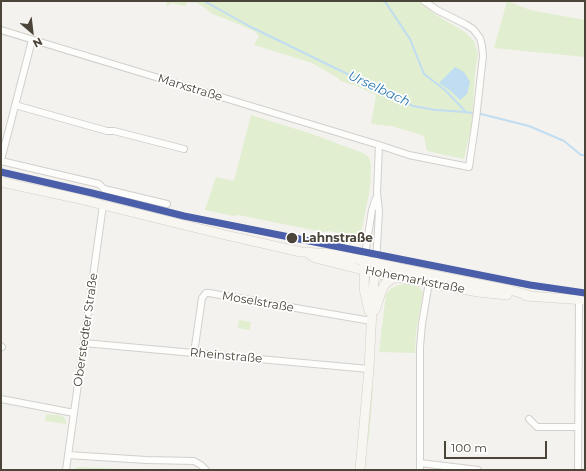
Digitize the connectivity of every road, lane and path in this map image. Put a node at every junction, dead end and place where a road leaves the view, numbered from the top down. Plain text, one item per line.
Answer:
1 (424, 1) edge
2 (1, 30) edge
3 (32, 40) junction
4 (15, 105) junction
5 (379, 145) junction
6 (184, 149) dead end
7 (1, 161) edge
8 (1, 182) edge
9 (377, 192) junction
10 (167, 204) dead end
11 (103, 205) junction
12 (302, 252) junction
13 (376, 263) junction
14 (365, 266) junction
15 (375, 273) junction
16 (398, 276) junction
17 (429, 282) junction
18 (531, 296) junction
19 (582, 300) edge
20 (371, 321) junction
21 (84, 343) junction
22 (194, 353) junction
23 (369, 369) junction
24 (582, 383) edge
25 (1, 399) edge
26 (74, 413) junction
27 (529, 419) dead end
28 (578, 427) junction
29 (578, 451) junction
30 (585, 451) edge
31 (68, 455) junction
32 (420, 463) junction
33 (66, 470) edge
34 (206, 470) edge
35 (360, 470) edge
36 (420, 470) edge
37 (478, 470) edge
38 (578, 470) edge

1 - 5 street, Marxstraße
2 - 3 street, Marxstraße
3 - 4 street
3 - 5 street, Marxstraße
4 - 6 street
4 - 7 street
5 - 9 street
7 - 10 street
8 - 11 street, Hohemarkstraße
9 - 13 street
9 - 14 street
11 - 12 street, Hohemarkstraße
11 - 21 street, Oberstedter Straße
12 - 14 street, Hohemarkstraße
12 - 14 street, Hohemarkstraße
13 - 14 street, Hohemarkstraße
13 - 15 street
13 - 18 street, Hohemarkstraße
14 - 15 street, Hohemarkstraße
14 - 20 street
15 - 16 street, Hohemarkstraße
15 - 20 street
16 - 17 street, Hohemarkstraße
16 - 20 street
17 - 18 street, Hohemarkstraße
17 - 32 street
18 - 19 street, Hohemarkstraße
19 - 24 street
20 - 22 street, Moselstraße
20 - 23 street
21 - 22 street, Rheinstraße
21 - 26 street, Oberstedter Straße
22 - 23 street, Rheinstraße
23 - 35 street
24 - 28 street
25 - 26 street
26 - 31 street, Oberstedter Straße
27 - 28 street
28 - 29 street
29 - 30 street
29 - 38 street
31 - 33 street, Oberstedter Straße
31 - 34 street
32 - 36 street
32 - 37 street

